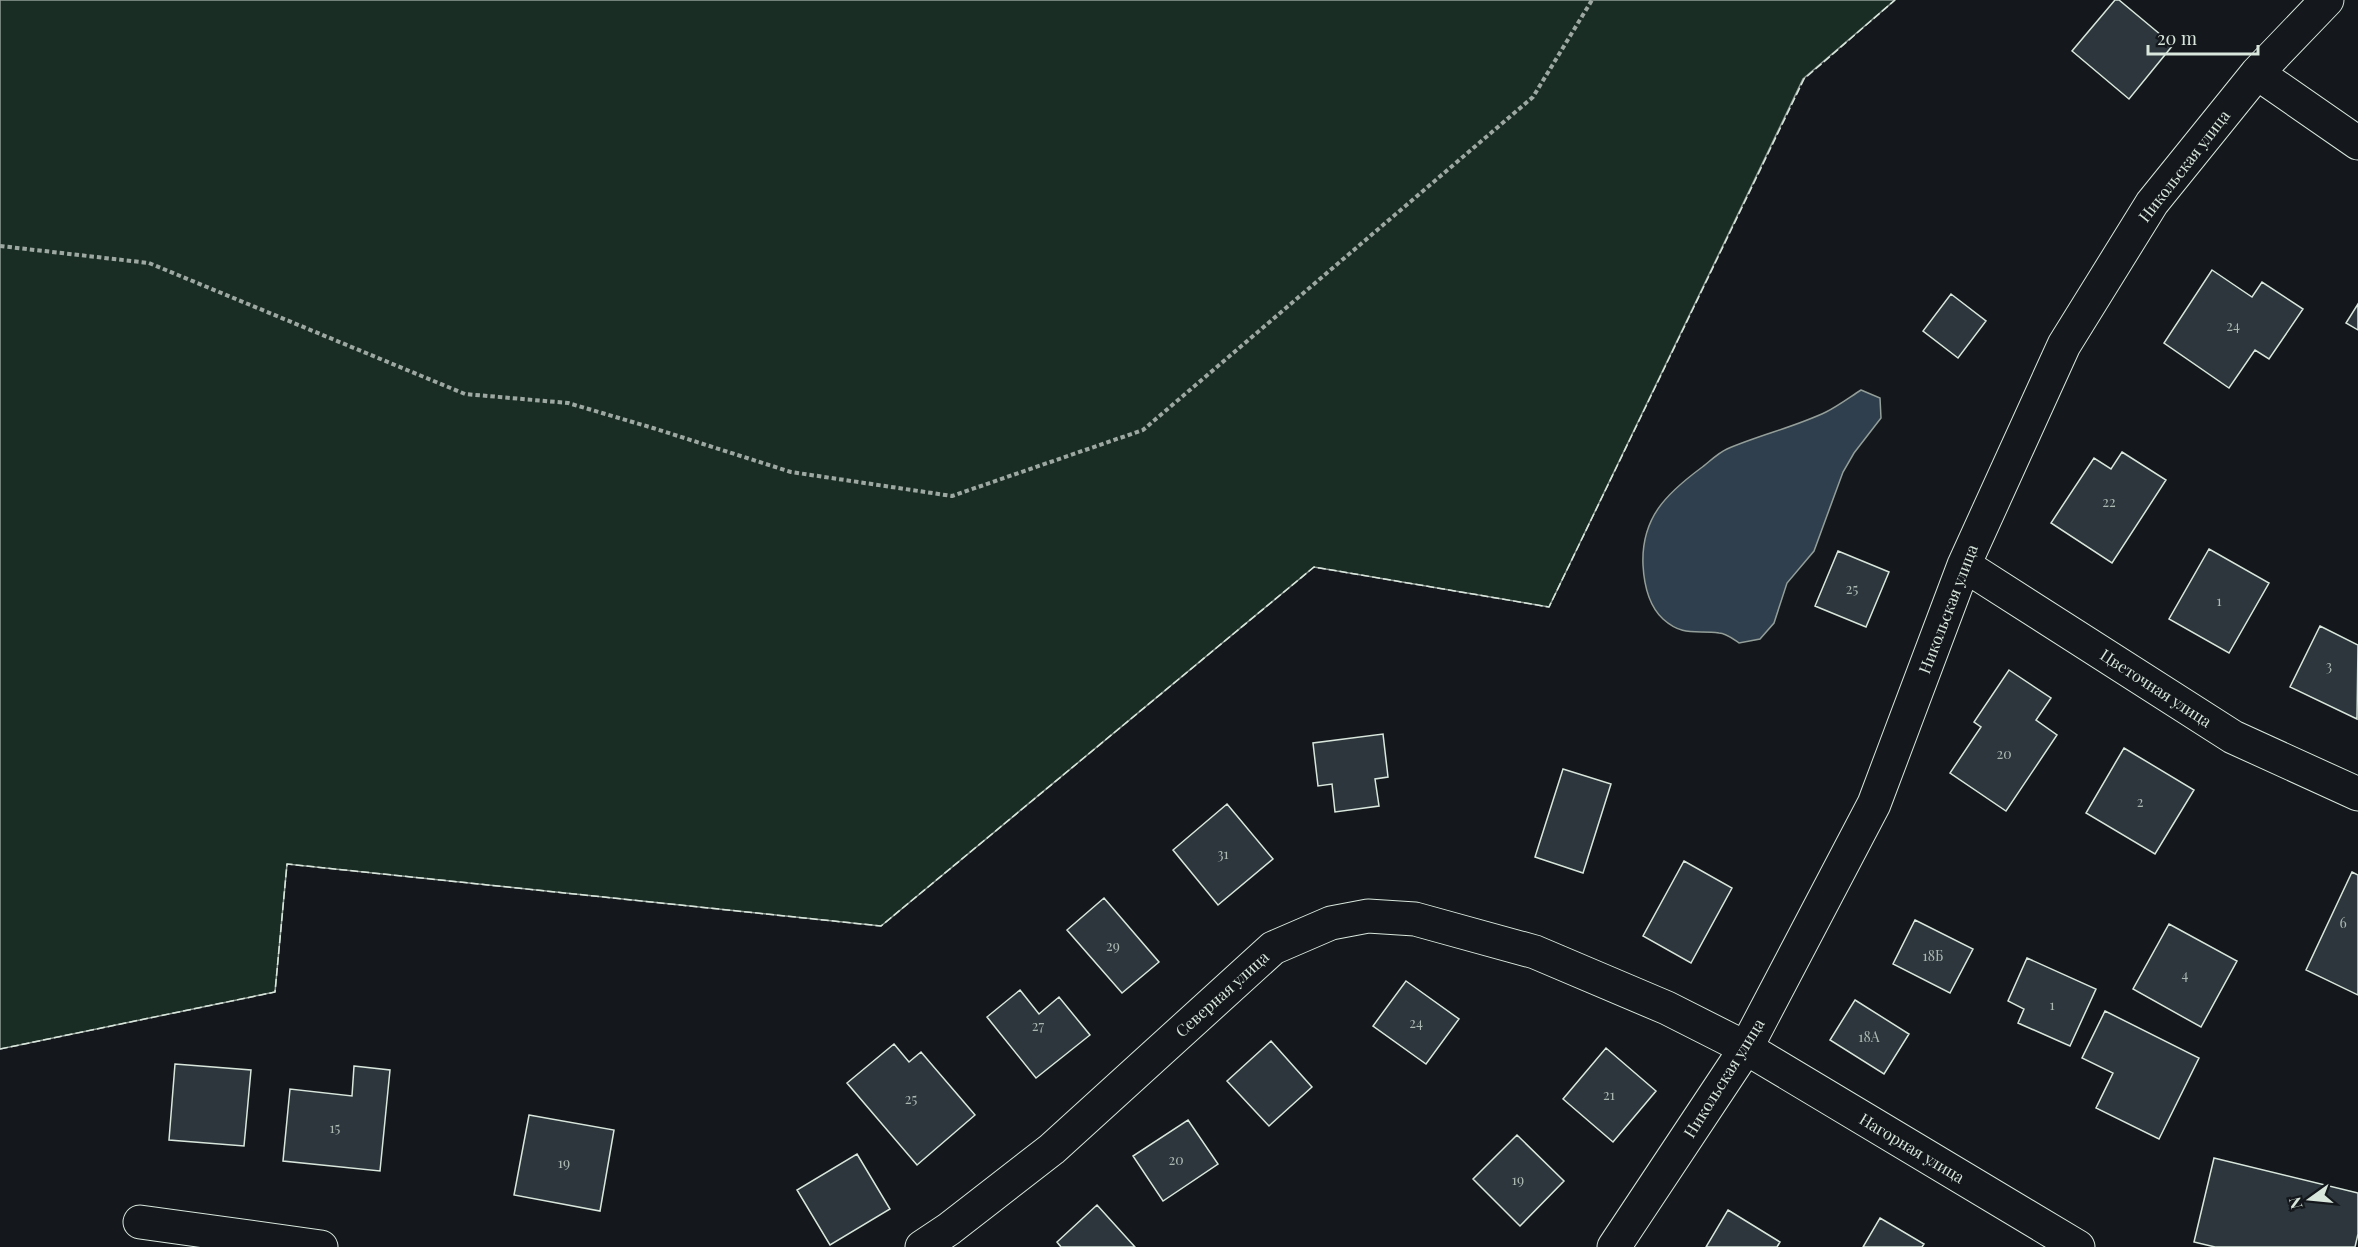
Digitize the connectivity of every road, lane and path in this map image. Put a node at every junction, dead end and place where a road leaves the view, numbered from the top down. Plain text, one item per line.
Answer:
1 (1592, 0) edge
2 (2327, 0) edge
3 (2258, 73) junction
4 (2358, 143) edge
5 (0, 246) edge
6 (1964, 565) junction
7 (2358, 794) edge
8 (1746, 1048) junction
9 (140, 1222) dead end
10 (321, 1247) edge
11 (922, 1247) edge
12 (1614, 1247) edge
13 (2078, 1247) edge

1 - 5 path
2 - 3 street, Никольская улица
3 - 4 street
3 - 6 street, Никольская улица
6 - 7 street, Цветочная улица
6 - 8 street, Никольская улица
8 - 11 street, Северная улица
8 - 12 street, Никольская улица
8 - 13 street, Нагорная улица
9 - 10 street

